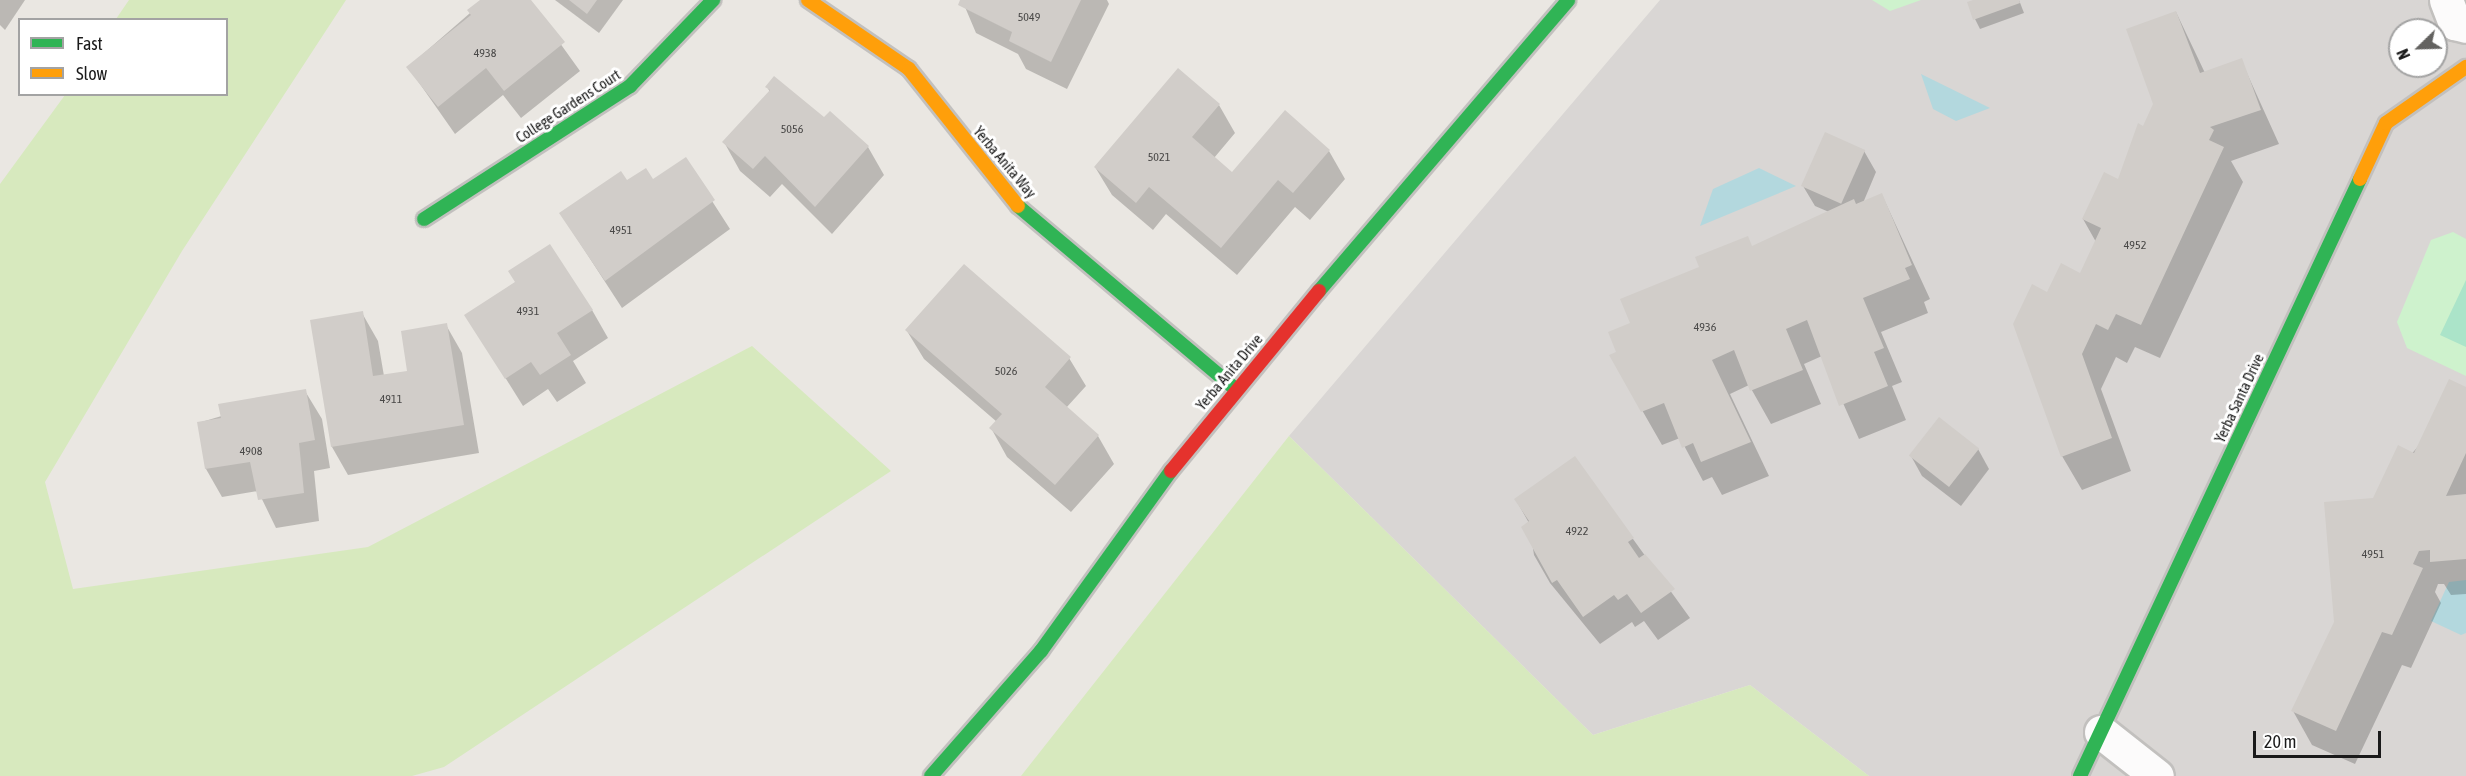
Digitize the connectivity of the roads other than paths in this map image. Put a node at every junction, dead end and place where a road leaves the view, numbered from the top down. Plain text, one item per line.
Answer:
1 (713, 0) edge
2 (808, 0) edge
3 (1568, 0) edge
4 (2446, 0) edge
5 (2466, 26) edge
6 (2466, 67) edge
7 (424, 219) dead end
8 (1235, 389) junction
9 (2101, 732) junction
10 (931, 776) edge
11 (2080, 776) edge
12 (2157, 776) edge

1 - 7 street, College Gardens Court
2 - 8 street, Yerba Anita Way
3 - 8 street, Yerba Anita Drive
4 - 5 street
6 - 9 street, Yerba Santa Drive
8 - 10 street, Yerba Anita Drive
9 - 11 street, Yerba Santa Drive
9 - 12 street

